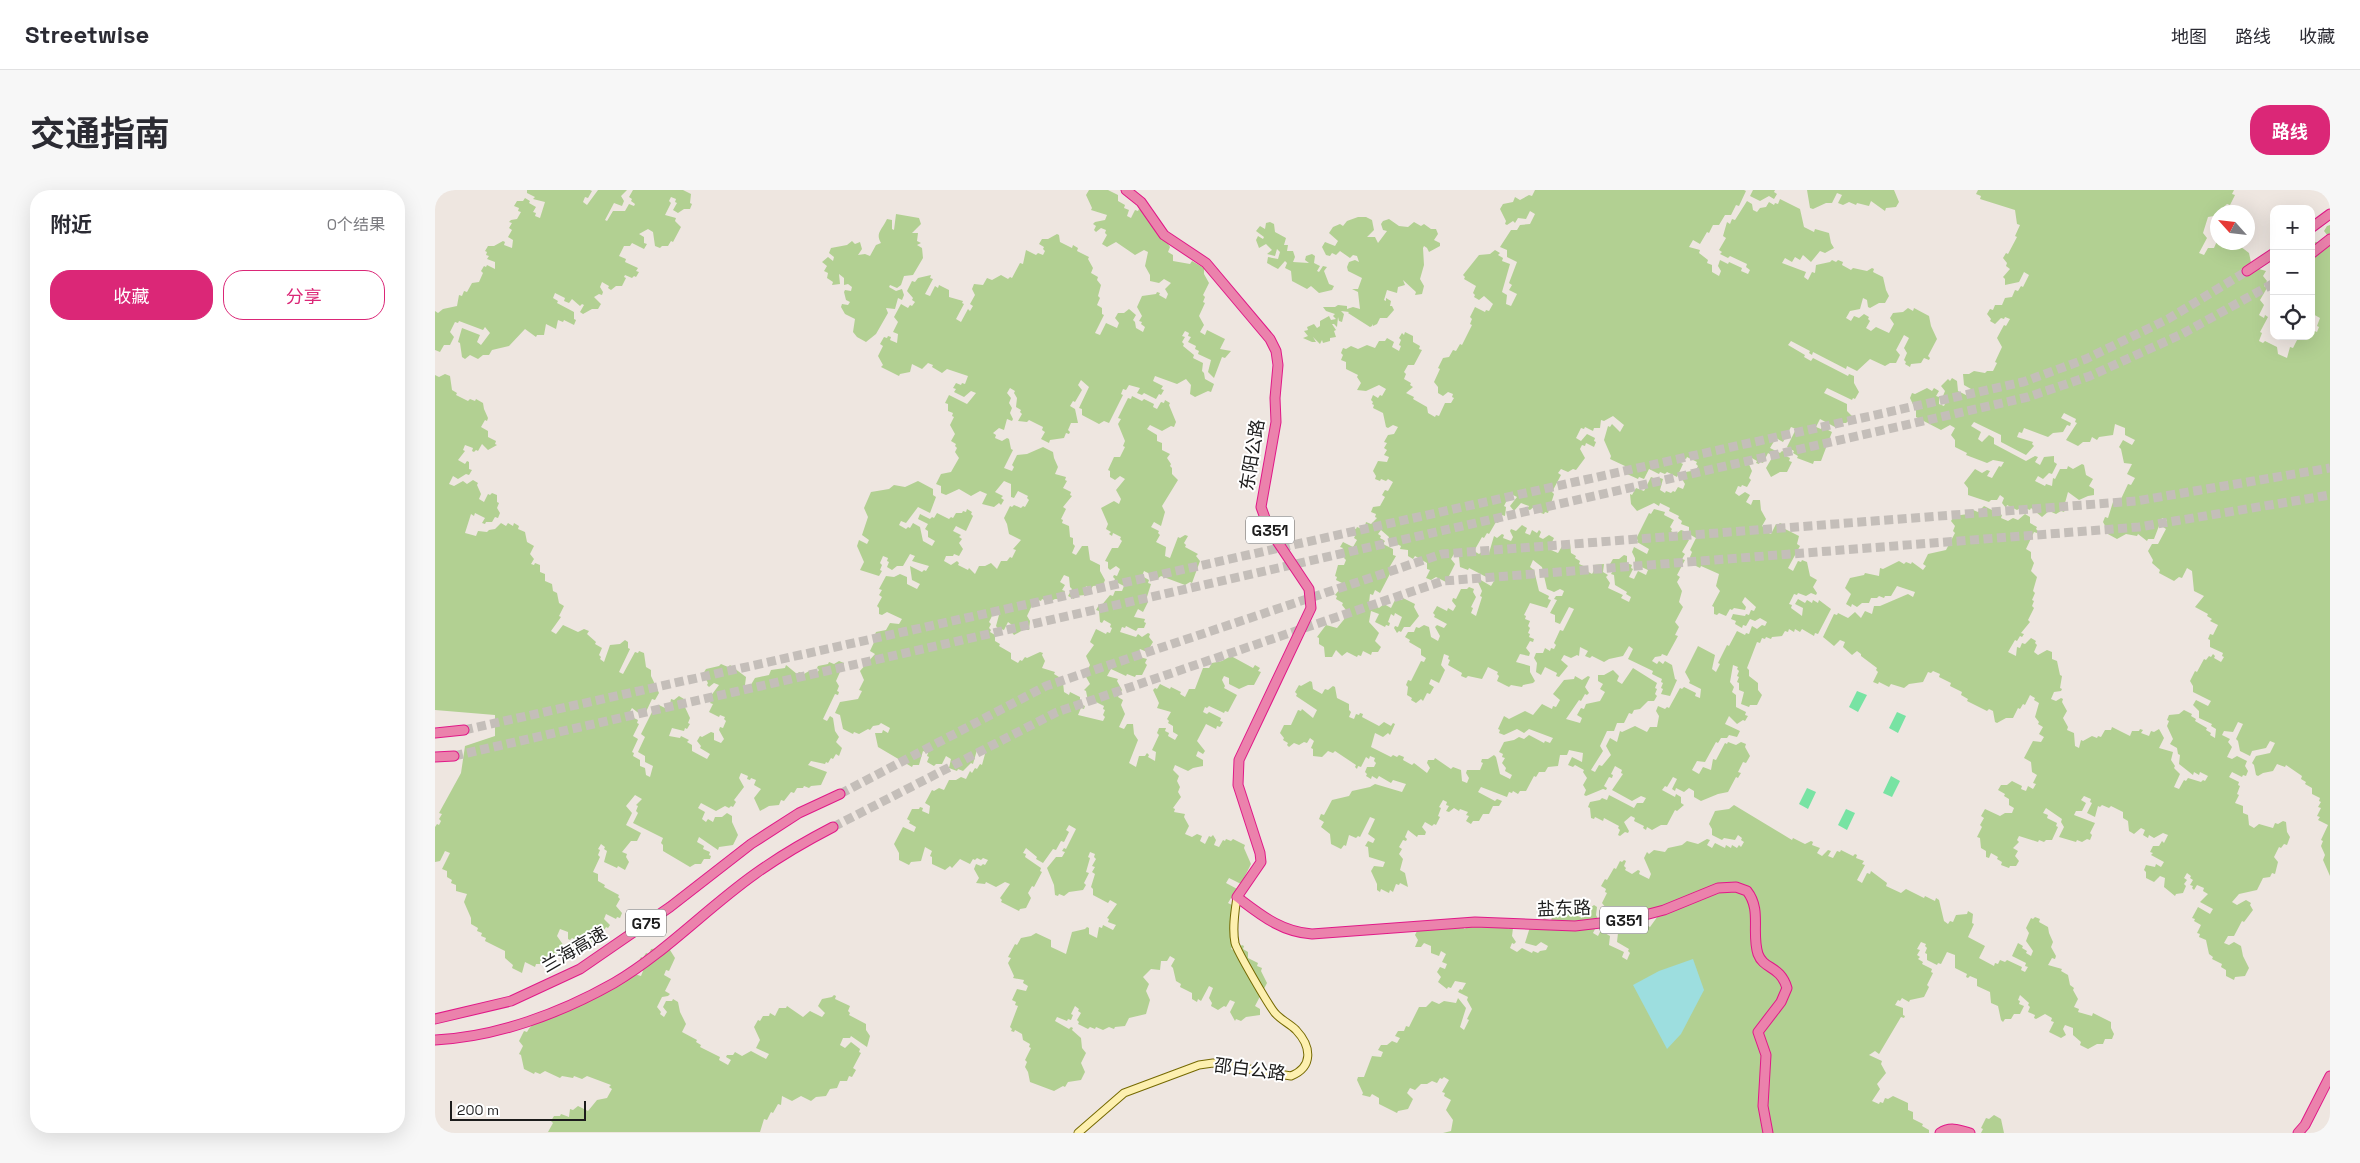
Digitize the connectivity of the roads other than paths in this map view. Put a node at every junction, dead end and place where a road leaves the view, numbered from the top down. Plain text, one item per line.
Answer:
1 (1126, 190) edge
2 (2330, 214) edge
3 (2315, 225) edge
4 (2330, 239) edge
5 (2315, 251) edge
6 (2270, 256) edge
7 (2247, 271) tunnel mouth
8 (464, 730) tunnel mouth
9 (435, 733) edge
10 (454, 756) tunnel mouth
11 (435, 757) edge
12 (840, 794) tunnel mouth
13 (833, 827) tunnel mouth
14 (1237, 897) junction
15 (435, 1019) edge
16 (435, 1040) edge
17 (2330, 1076) edge
18 (1078, 1133) edge
19 (1767, 1133) edge
20 (1940, 1133) edge
21 (1970, 1133) edge
22 (2298, 1133) edge

1 - 14 highway, 东阳公路 / G351
2 - 3 highway
4 - 5 highway
6 - 7 highway
8 - 9 highway
10 - 11 highway
12 - 15 highway, 兰海高速 / G75
13 - 16 highway, G75
14 - 18 street, 邵白公路
14 - 19 highway, 盐东路 / G351
17 - 22 highway
20 - 21 highway

